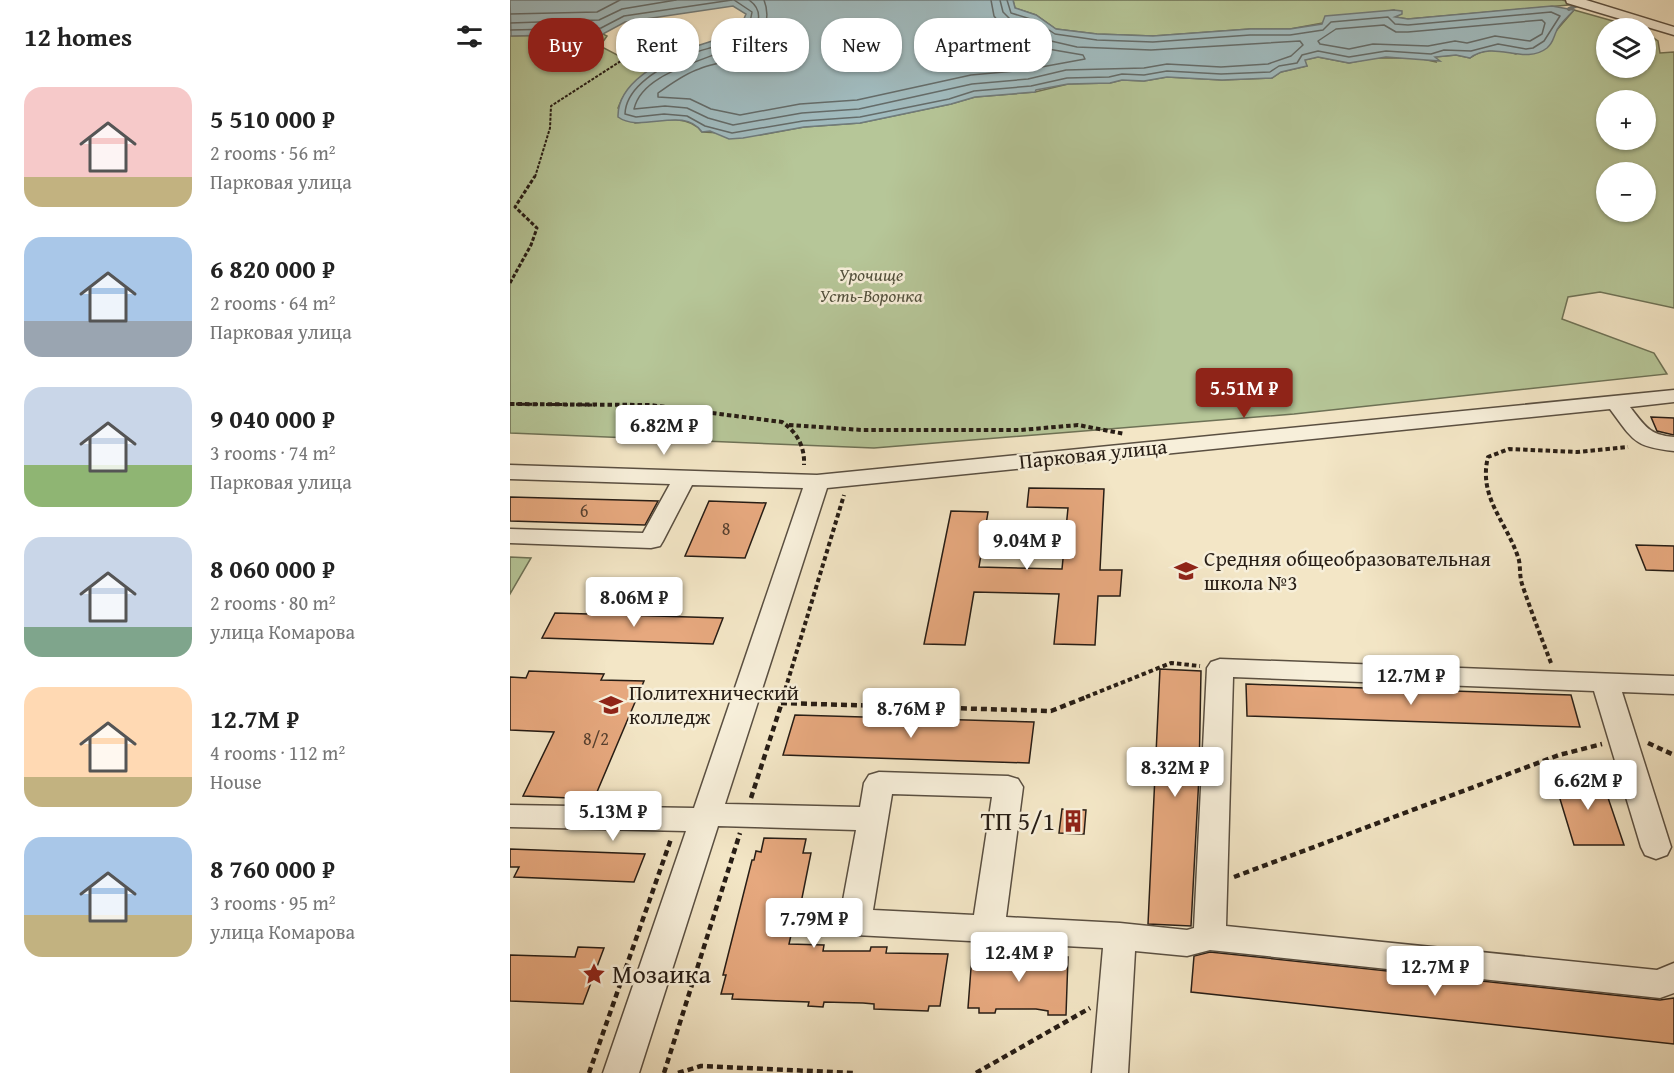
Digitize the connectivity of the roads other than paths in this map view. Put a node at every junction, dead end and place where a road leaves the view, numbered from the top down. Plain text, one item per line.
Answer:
1 (1621, 0) edge
2 (1578, 2) edge
3 (1674, 24) edge
4 (1674, 31) edge
5 (1674, 396) edge
6 (1616, 401) junction
7 (1674, 444) edge
8 (510, 472) edge
9 (685, 477) junction
10 (810, 481) junction
11 (510, 536) edge
12 (1605, 682) junction
13 (1674, 685) edge
14 (706, 815) junction
15 (510, 816) edge
16 (873, 819) junction
17 (1656, 847) dead end
18 (988, 928) junction
19 (1120, 936) junction
20 (1210, 937) junction
21 (1674, 977) edge
22 (621, 1073) edge
23 (1110, 1073) edge

1 - 3 street
2 - 4 street
5 - 6 street, Парковая улица
6 - 7 street
6 - 10 street, Парковая улица
8 - 9 street, Парковая улица
9 - 10 street, Парковая улица
9 - 11 street
10 - 14 street
12 - 13 street
12 - 17 street
12 - 20 street
14 - 15 street
14 - 16 street
14 - 22 street
16 - 18 street
16 - 18 street
18 - 19 street
19 - 20 street
19 - 23 street
20 - 21 street

